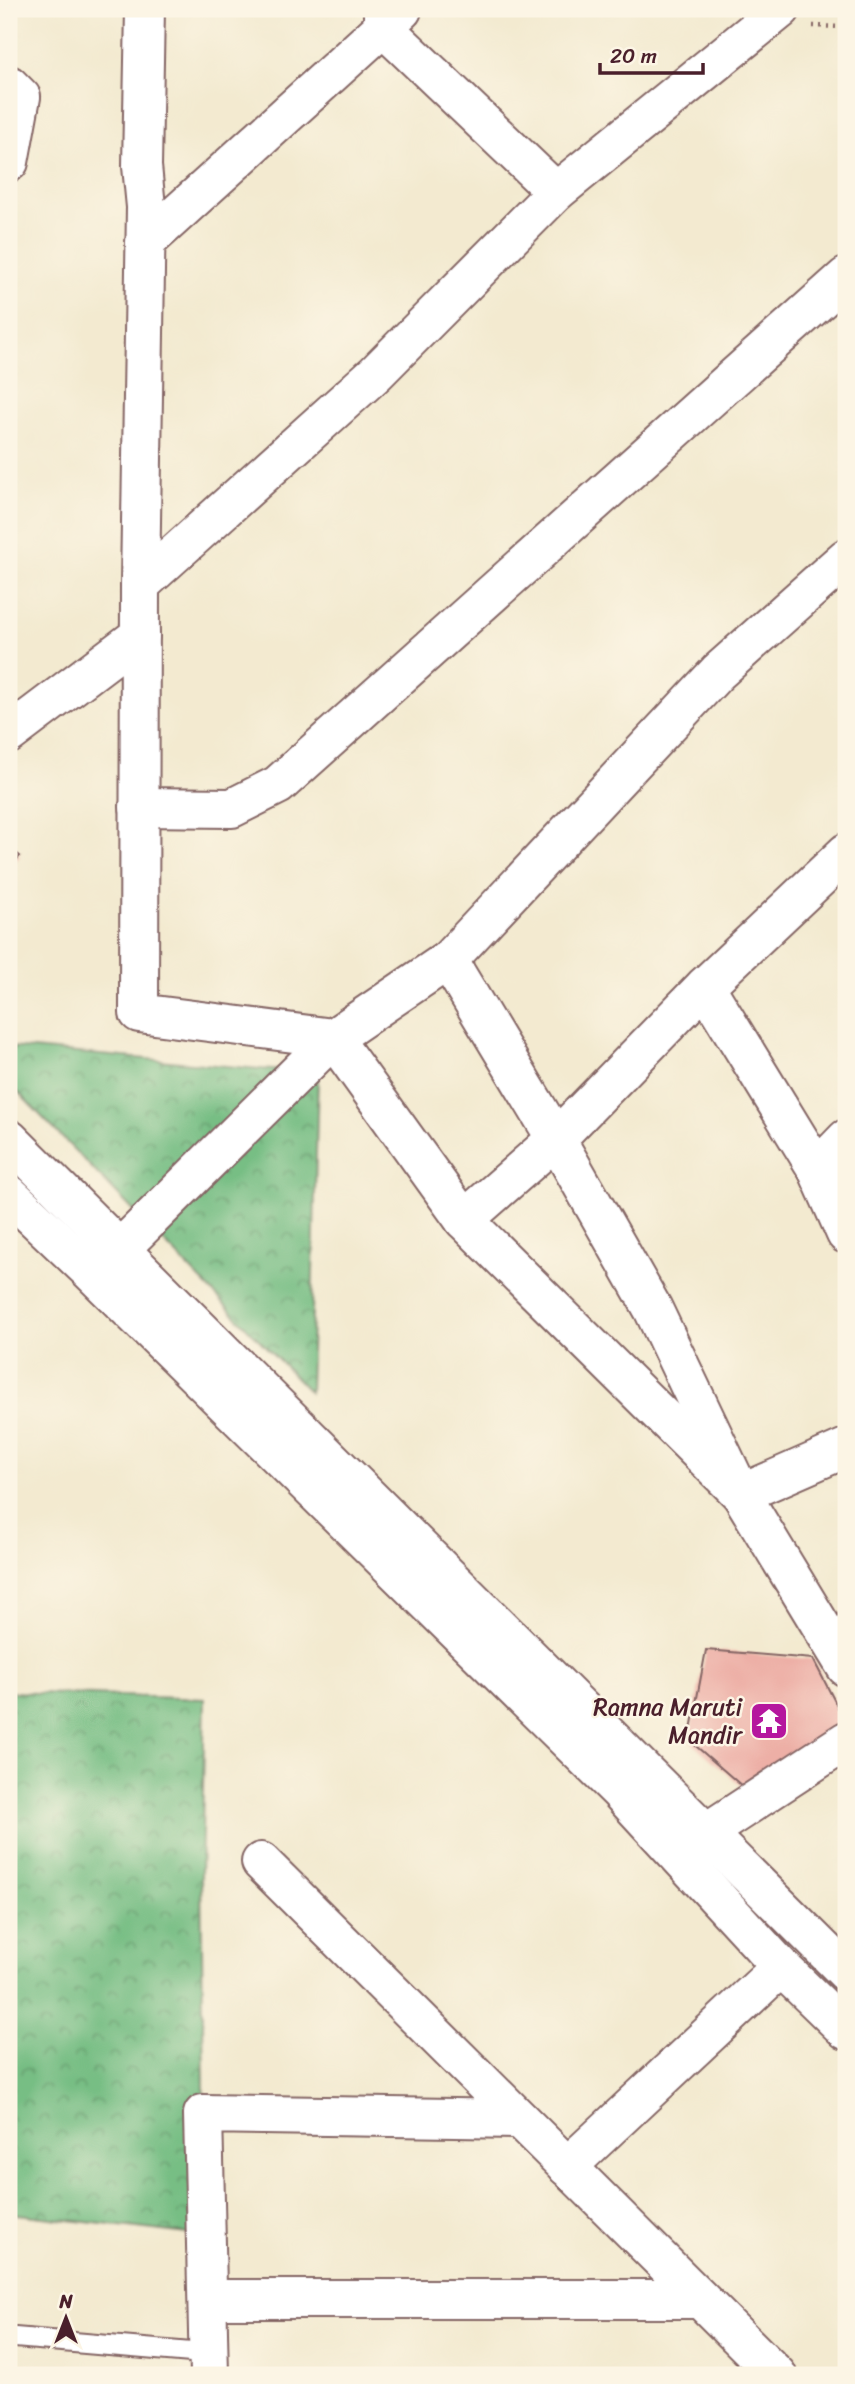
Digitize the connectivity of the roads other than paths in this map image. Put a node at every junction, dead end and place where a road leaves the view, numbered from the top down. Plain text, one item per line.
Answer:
1 (145, 9) edge
2 (781, 9) edge
3 (390, 15) edge
4 (9, 85) edge
5 (9, 162) edge
6 (556, 192) junction
7 (145, 243) junction
8 (846, 278) edge
9 (846, 558) edge
10 (140, 585) junction
11 (140, 635) junction
12 (9, 734) edge
13 (139, 807) junction
14 (846, 853) edge
15 (448, 960) junction
16 (705, 986) junction
17 (333, 1038) junction
18 (9, 1139) edge
19 (556, 1139) junction
20 (846, 1139) edge
21 (817, 1169) junction
22 (9, 1194) edge
23 (464, 1220) junction
24 (846, 1234) edge
25 (120, 1249) junction
26 (846, 1448) edge
27 (741, 1494) junction
28 (846, 1667) edge
29 (846, 1741) edge
30 (707, 1832) junction
31 (261, 1862) dead end
32 (781, 1968) junction
33 (846, 1972) edge
34 (846, 2030) edge
35 (519, 2119) junction
36 (567, 2167) junction
37 (208, 2299) junction
38 (700, 2299) junction
39 (9, 2337) edge
40 (209, 2365) edge
41 (777, 2375) edge

1 - 7 street
2 - 6 street
3 - 6 street
3 - 7 street
4 - 5 street
6 - 10 street
7 - 10 street
8 - 13 street
9 - 15 street
10 - 11 street
11 - 12 street
11 - 13 street
13 - 17 street
14 - 16 street
15 - 17 street
15 - 19 street
16 - 19 street
16 - 21 street
17 - 23 street
17 - 25 street
18 - 25 street
19 - 23 street
19 - 27 street
20 - 21 street
21 - 24 street
22 - 32 street
23 - 27 street
25 - 30 street
26 - 27 street
27 - 28 street
29 - 30 street
30 - 33 street
31 - 35 street
32 - 34 street
32 - 36 street
35 - 36 street
35 - 37 street
36 - 38 street
37 - 38 street
37 - 40 street
38 - 41 street
39 - 40 lane

